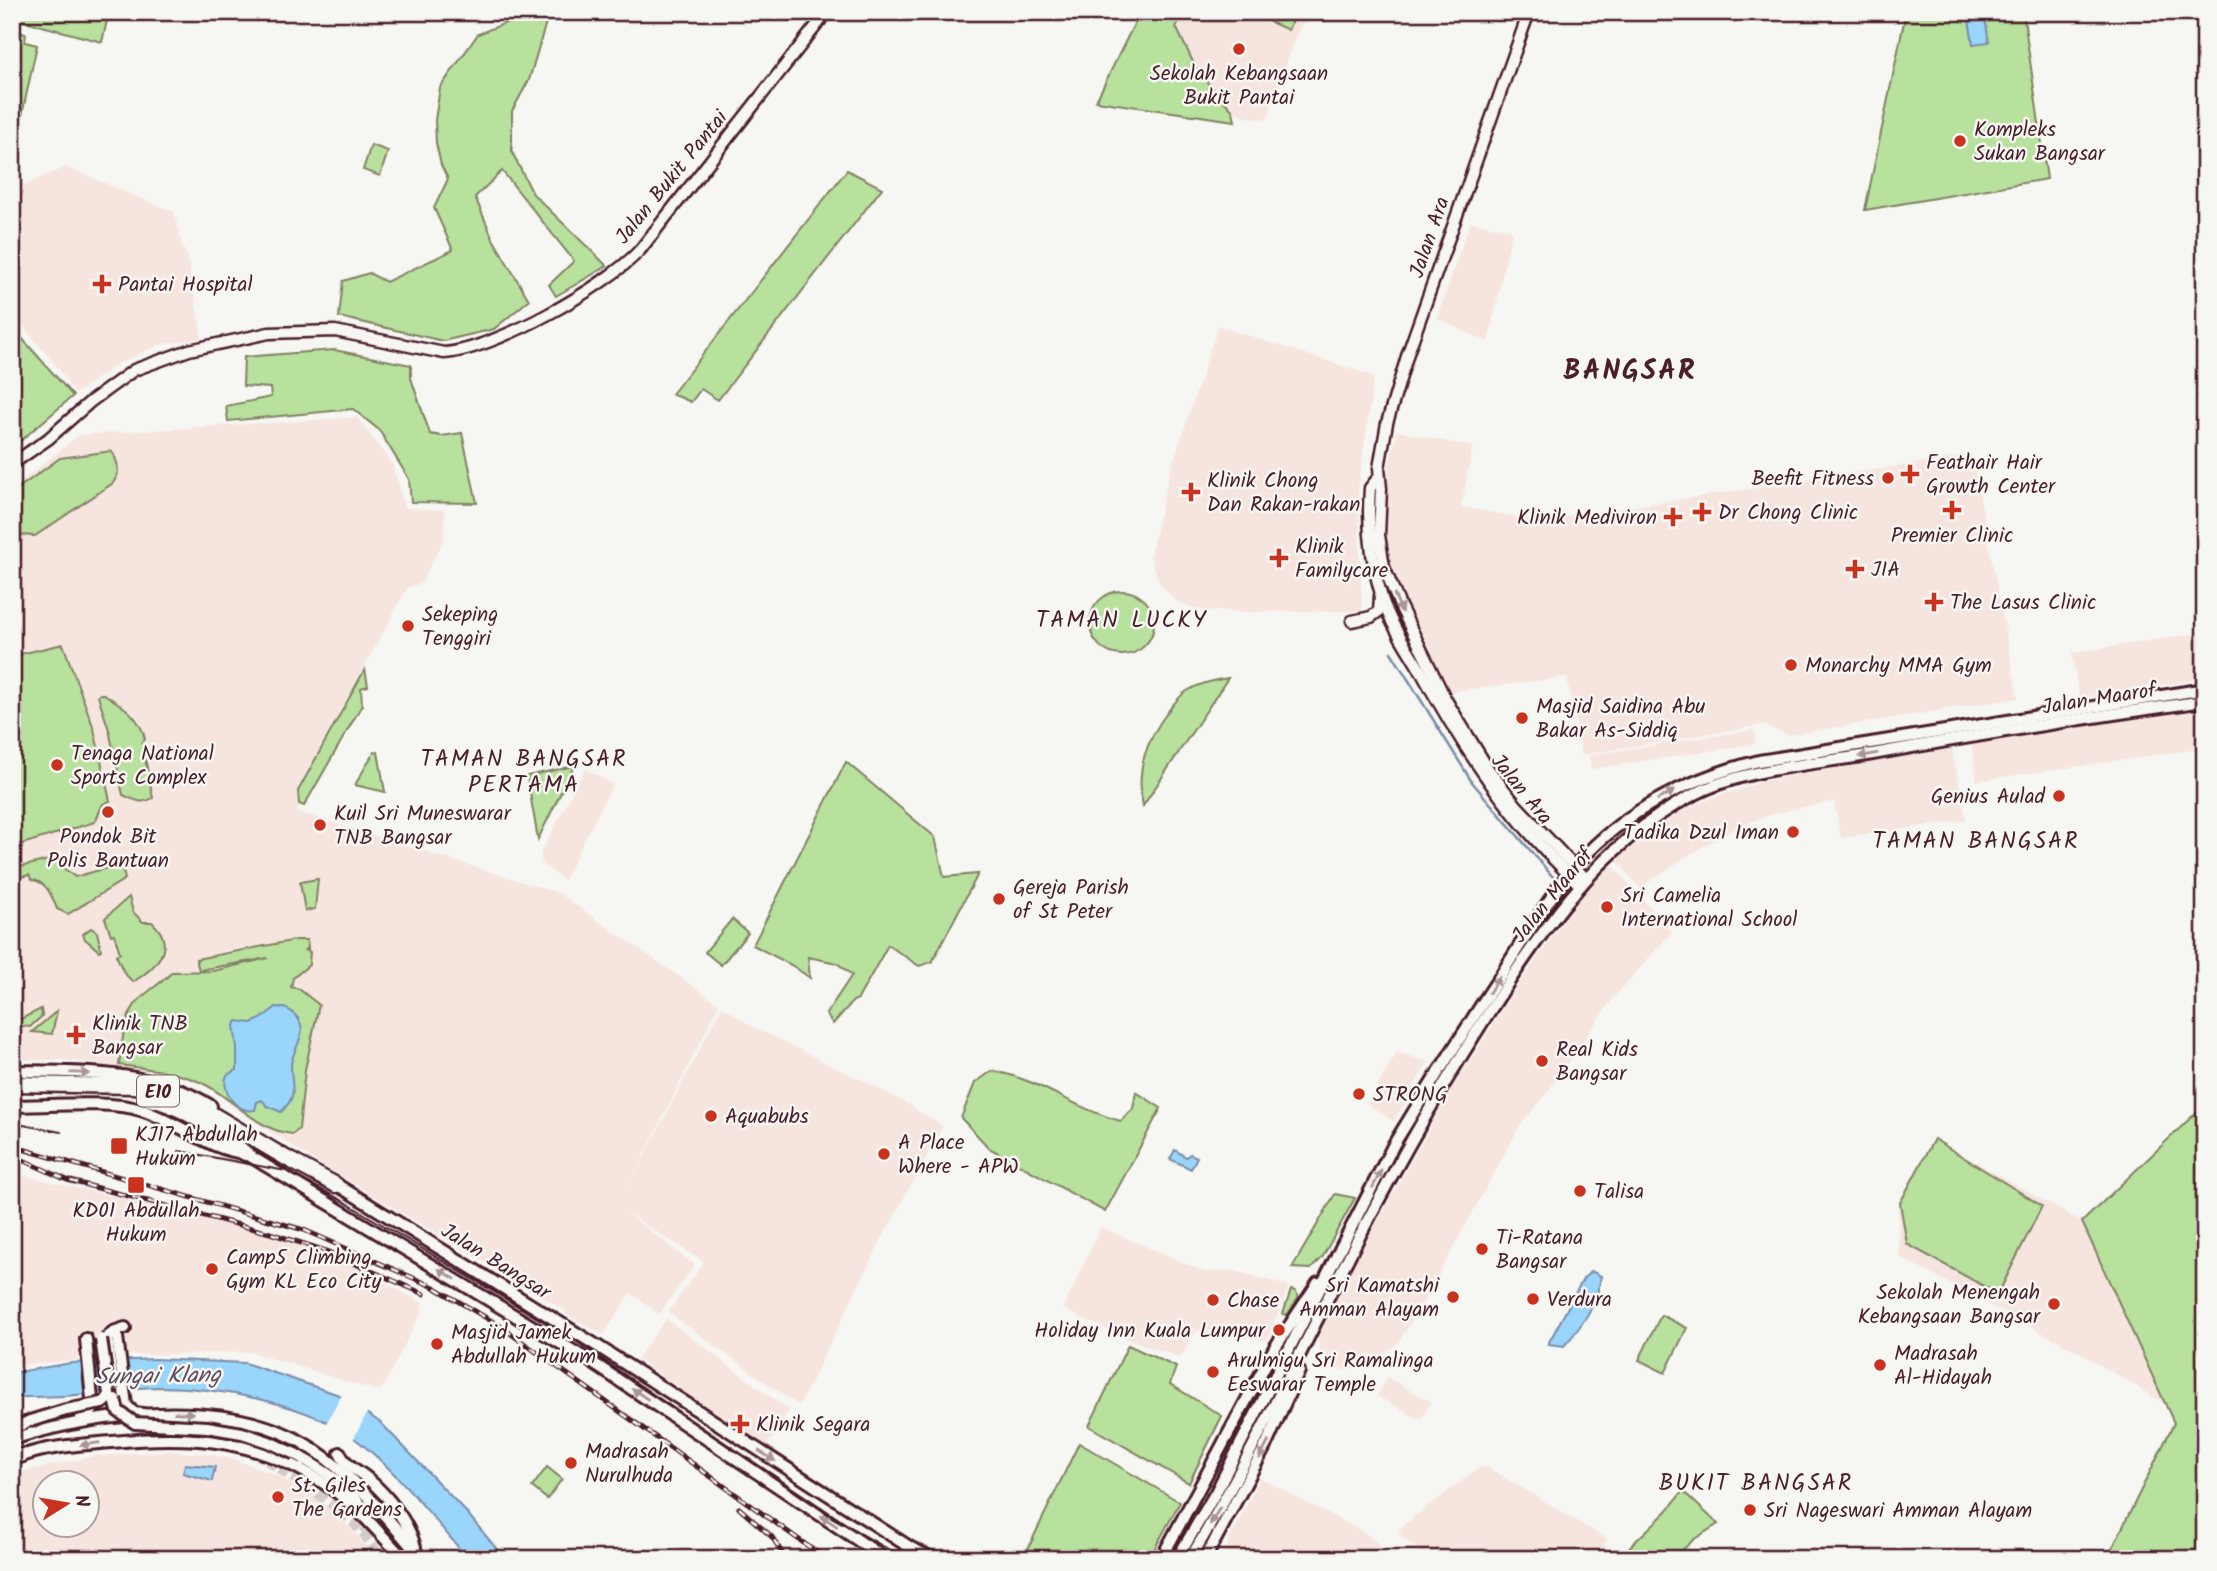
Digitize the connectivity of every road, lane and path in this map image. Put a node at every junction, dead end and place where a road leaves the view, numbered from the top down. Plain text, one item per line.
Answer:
1 (827, 12) edge
2 (1529, 12) edge
3 (12, 464) edge
4 (1378, 478) junction
5 (1380, 589) junction
6 (1352, 621) dead end
7 (1392, 621) junction
8 (1420, 648) junction
9 (2205, 689) edge
10 (2205, 701) edge
11 (1572, 871) junction
12 (1582, 881) junction
13 (12, 1071) edge
14 (12, 1084) edge
15 (12, 1094) edge
16 (12, 1106) edge
17 (245, 1153) junction
18 (336, 1185) junction
19 (1335, 1262) junction
20 (1319, 1319) junction
21 (111, 1336) junction
22 (86, 1339) dead end
23 (1276, 1388) junction
24 (149, 1415) junction
25 (68, 1426) junction
26 (12, 1429) edge
27 (12, 1439) edge
28 (313, 1448) junction
29 (334, 1449) junction
30 (16, 1457) edge
31 (344, 1473) junction
32 (371, 1525) junction
33 (383, 1537) junction
34 (420, 1556) edge
35 (390, 1559) edge
36 (404, 1559) edge
37 (886, 1559) edge
38 (934, 1559) edge
39 (1161, 1559) edge
40 (1177, 1559) edge
41 (1190, 1559) edge
42 (1205, 1559) edge

1 - 3 street, Jalan Bukit Pantai
2 - 4 street, Jalan Ara
4 - 5 street, Jalan Ara
4 -> 8 street, Jalan Ara
5 - 6 street
5 - 7 street, Jalan Ara
7 - 8 street
7 - 11 street, Jalan Ara
8 - 11 street, Jalan Ara
11 -> 9 main road, Jalan Maarof
10 -> 12 main road, Jalan Maarof
11 - 12 street, Jalan Ara
19 -> 11 main road, Jalan Maarof
12 - 20 main road, Jalan Maarof
13 -> 18 main road, Jalan Bangsar
14 - 18 highway, E10
15 - 17 highway, E10
16 - 17 main road, Jalan Bangsar
37 -> 17 main road, Jalan Bangsar
18 -> 38 main road, Jalan Bangsar
19 - 23 main road
19 - 39 main road
20 - 23 main road
20 -> 42 main road
21 - 24 main road
21 - 26 main road, bridge
21 - 32 main road, bridge
22 - 25 main road
23 - 40 main road
23 -> 41 main road
24 - 25 main road
24 -> 28 main road
25 - 27 main road
28 - 29 main road
28 - 31 main road
29 - 31 main road
29 - 34 main road
32 -> 30 main road
31 - 34 main road
32 - 33 main road
33 - 35 main road
33 - 36 main road

